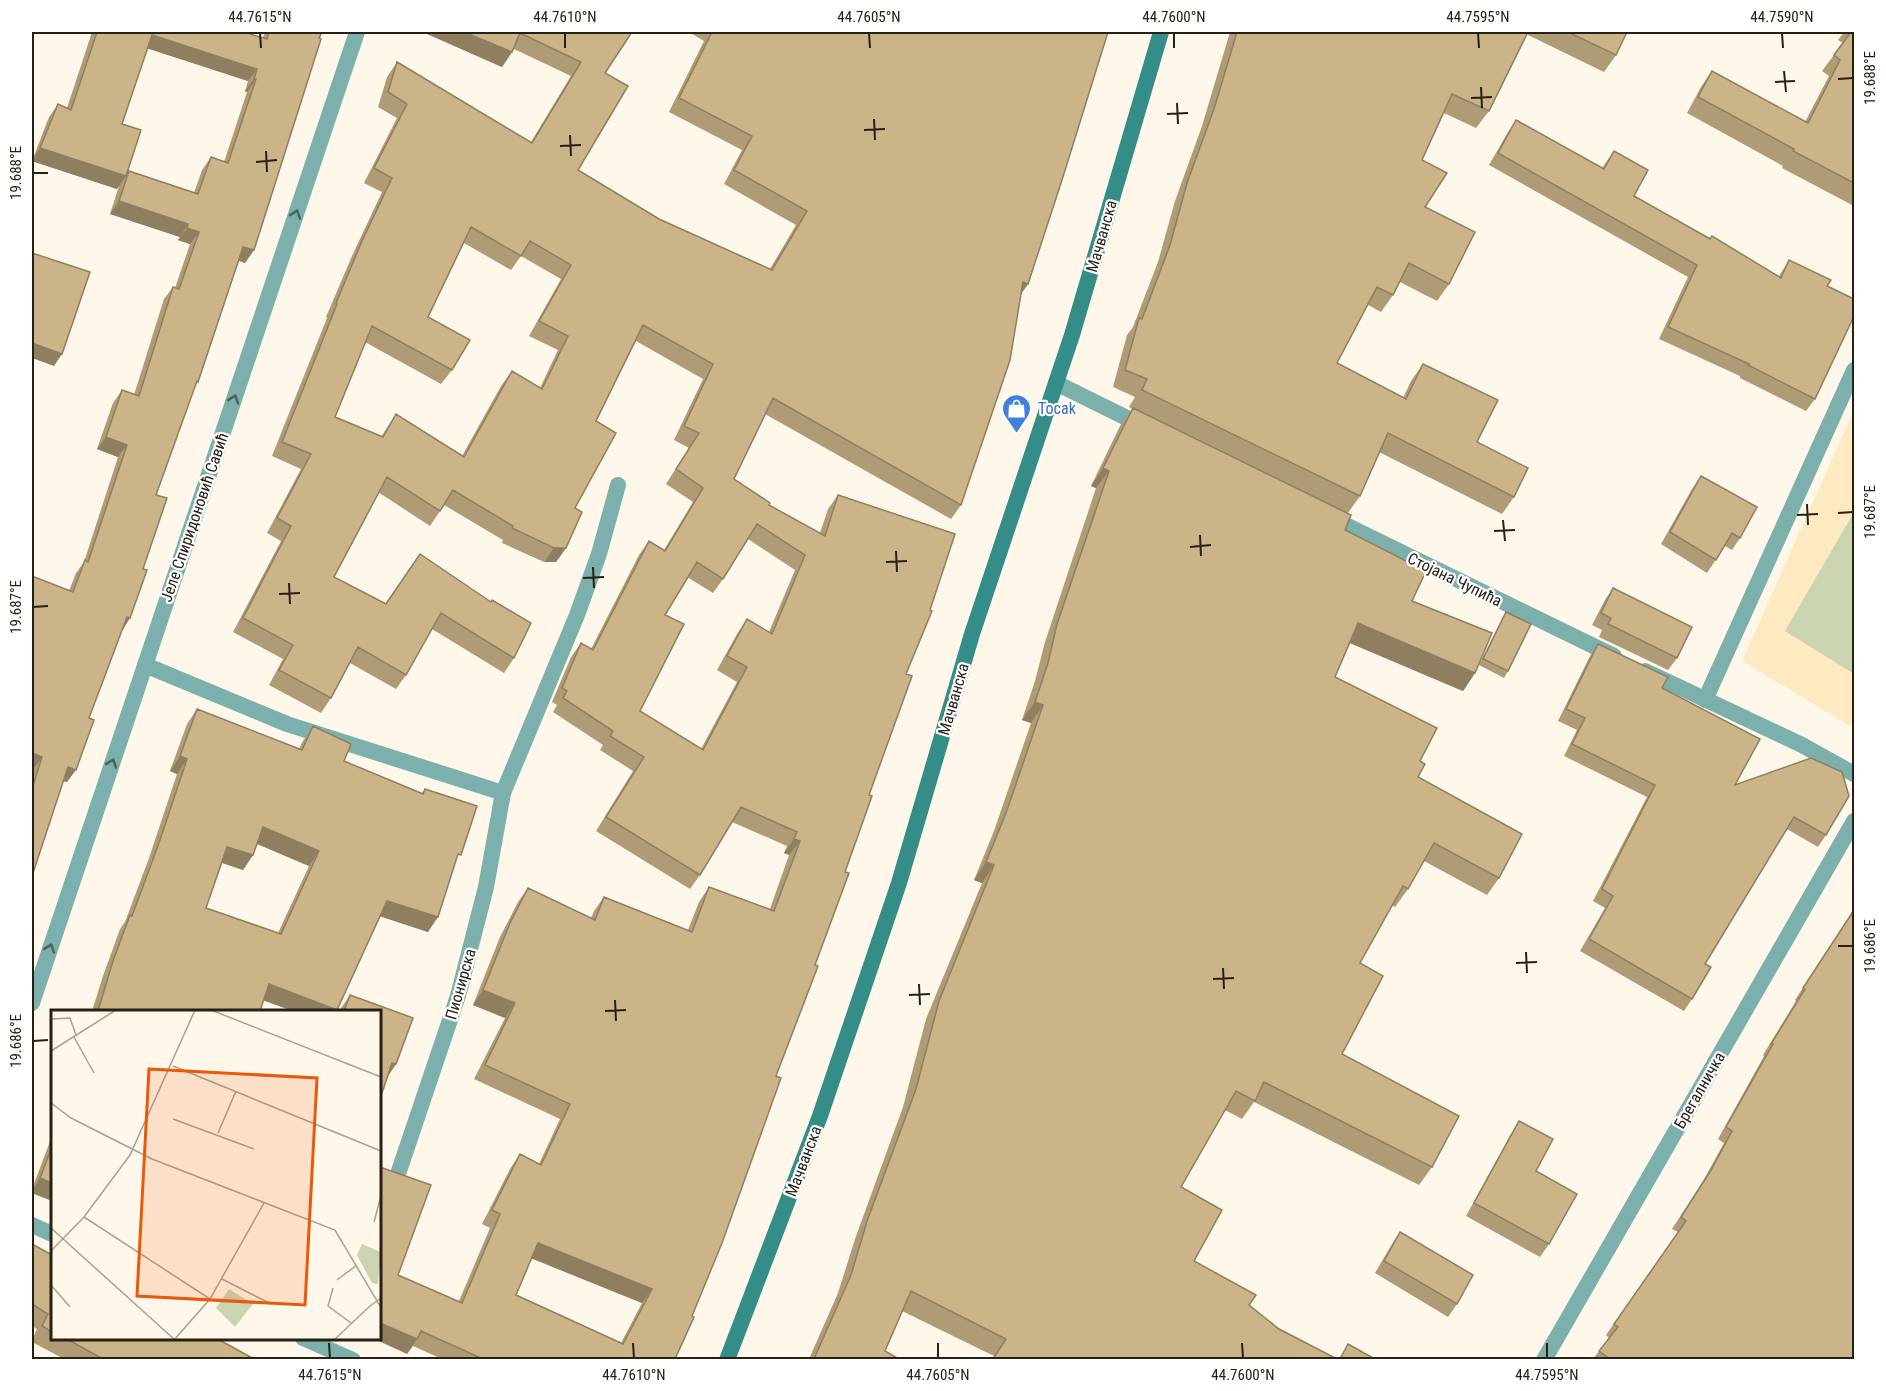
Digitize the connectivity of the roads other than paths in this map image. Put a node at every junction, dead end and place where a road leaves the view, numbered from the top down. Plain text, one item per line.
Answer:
1 (357, 32) edge
2 (1161, 32) edge
3 (1854, 370) edge
4 (1056, 383) junction
5 (1160, 434) edge
6 (618, 484) dead end
7 (1309, 507) edge
8 (145, 665) junction
9 (1705, 700) junction
10 (1854, 774) edge
11 (503, 793) junction
12 (1854, 821) edge
13 (32, 1003) edge
14 (399, 1171) edge
15 (32, 1225) edge
16 (51, 1234) edge
17 (308, 1340) edge
18 (353, 1359) edge
19 (726, 1359) edge
20 (1544, 1359) edge

8 -> 1 street, Јеле Спиридоновић Савић
2 - 4 main road, Мачванска
3 - 9 street
4 - 5 street
4 - 19 main road, Мачванска
6 - 11 street, Пионирска
7 - 9 street, Стојана Чупића
8 - 11 street
13 -> 8 street, Јеле Спиридоновић Савић
9 - 10 street, Стојана Чупића
11 - 14 street, Пионирска
12 - 20 street, Брегалничка
15 - 16 street
17 - 18 street

